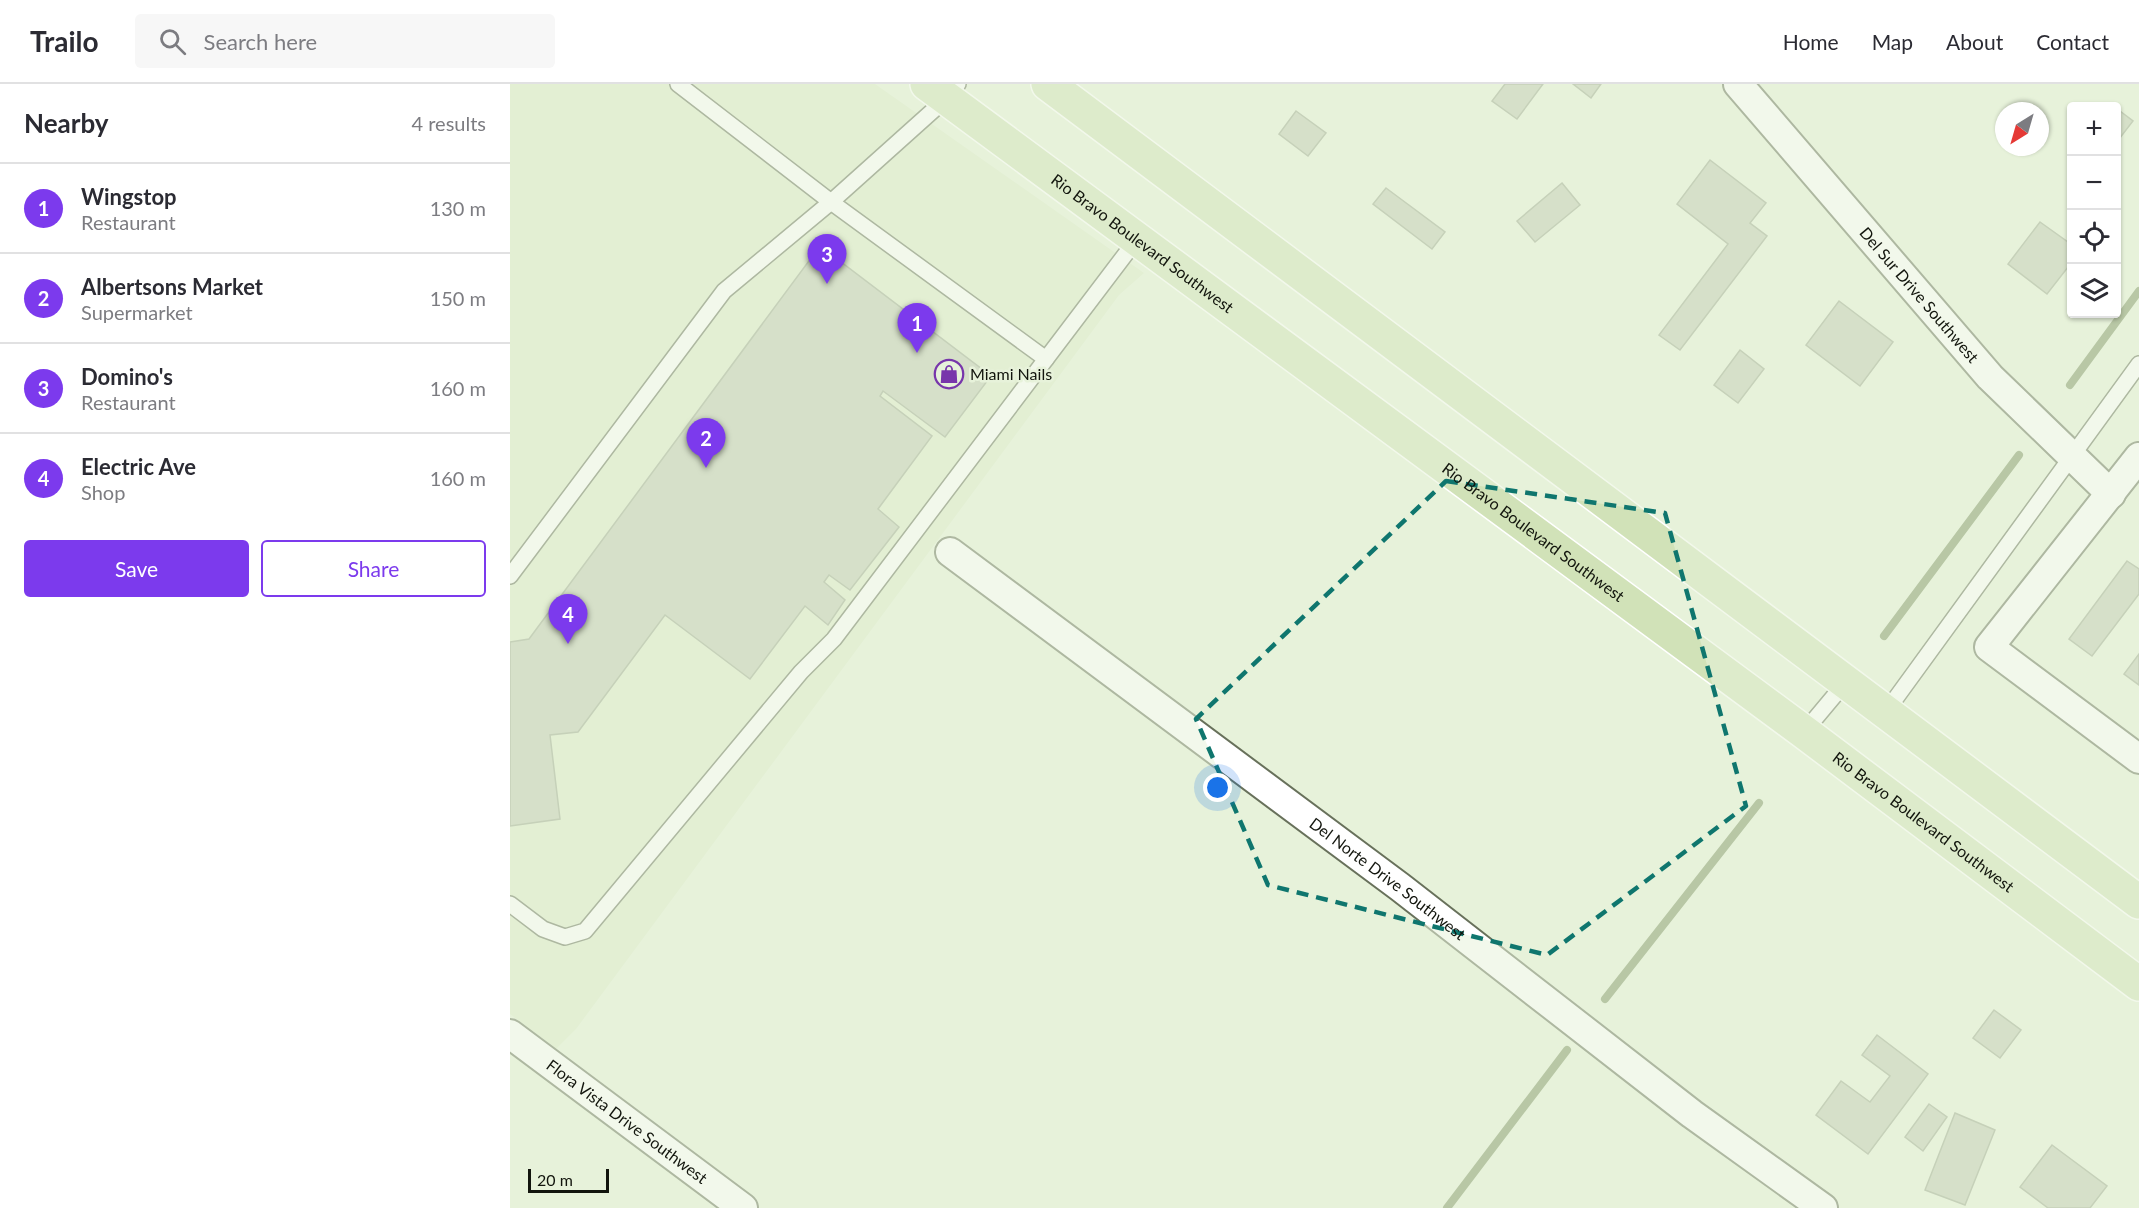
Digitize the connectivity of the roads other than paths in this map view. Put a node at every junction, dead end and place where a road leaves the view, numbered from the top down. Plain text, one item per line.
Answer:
1 (678, 84) edge
2 (1048, 84) edge
3 (1738, 84) edge
4 (944, 89) edge
5 (831, 202) junction
6 (1137, 239) junction
7 (1046, 359) junction
8 (2139, 364) edge
9 (2072, 456) junction
10 (2139, 457) edge
11 (2111, 494) junction
12 (950, 552) dead end
13 (510, 576) edge
14 (1845, 683) junction
15 (1885, 713) junction
16 (1804, 732) junction
17 (2139, 759) edge
18 (2139, 902) edge
19 (510, 904) edge
20 (2139, 984) edge
21 (510, 1034) edge
22 (743, 1208) edge
23 (1823, 1208) edge

1 - 5 lane
2 - 14 main road
3 - 9 street, Del Sur Drive Southwest
4 - 5 lane
4 - 6 main road, Rio Bravo Boulevard Southwest
5 - 7 lane
5 - 13 lane
6 - 7 lane
6 - 16 main road, Rio Bravo Boulevard Southwest
7 - 19 lane
8 - 9 lane
9 - 11 street, Del Sur Drive Southwest
9 - 15 lane
10 - 11 street
11 - 17 street
12 - 23 street, Del Norte Drive Southwest
14 - 15 main road
14 - 16 lane
15 - 18 main road
16 - 20 main road, Rio Bravo Boulevard Southwest
21 - 22 street, Flora Vista Drive Southwest

